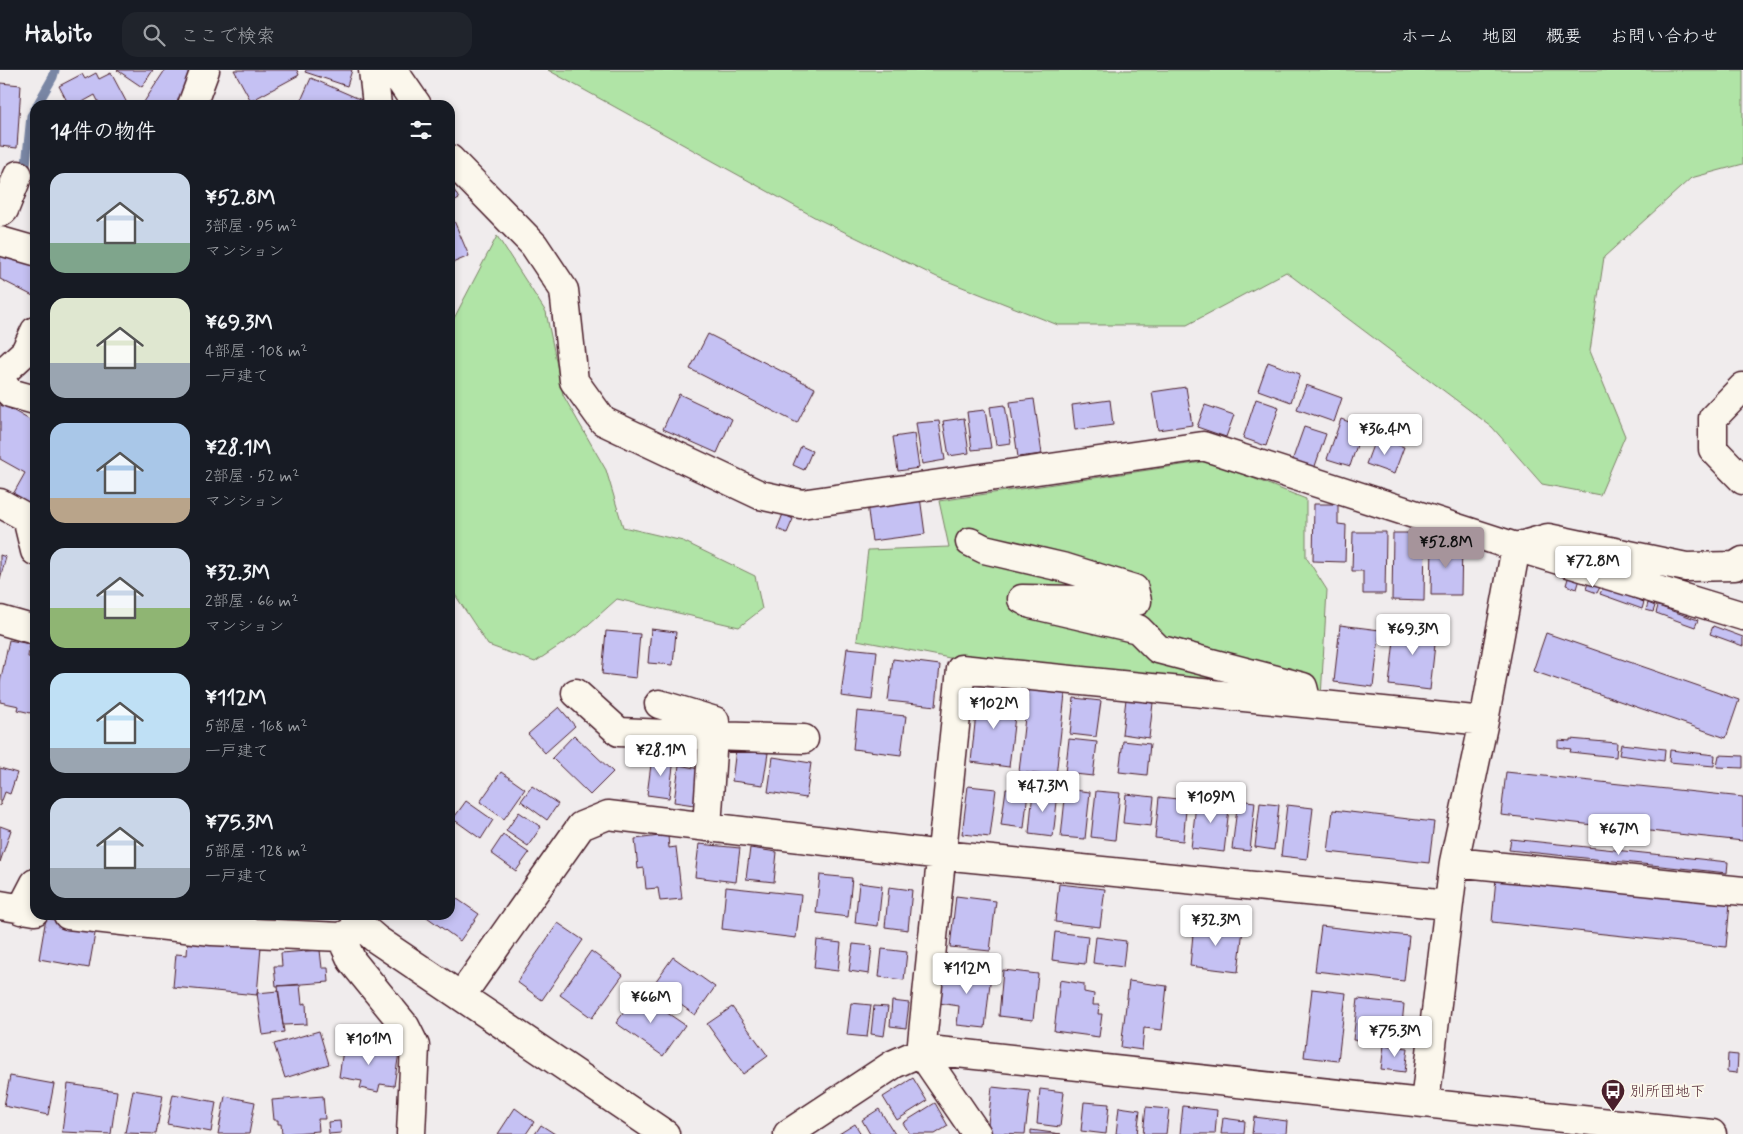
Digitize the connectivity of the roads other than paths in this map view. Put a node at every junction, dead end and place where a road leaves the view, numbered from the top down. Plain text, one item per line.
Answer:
1 (205, 70) edge
2 (373, 70) edge
3 (392, 70) edge
4 (194, 100) edge
5 (377, 100) edge
6 (414, 100) edge
7 (455, 164) edge
8 (18, 175) dead end
9 (0, 213) edge
10 (0, 241) edge
11 (30, 250) edge
12 (30, 342) edge
13 (0, 375) edge
14 (0, 380) edge
15 (1743, 387) edge
16 (30, 399) edge
17 (1743, 480) edge
18 (0, 503) edge
19 (30, 526) edge
20 (970, 542) dead end
21 (1516, 547) junction
22 (1743, 561) edge
23 (1743, 616) edge
24 (0, 620) edge
25 (30, 625) edge
26 (576, 693) dead end
27 (1306, 703) junction
28 (659, 704) dead end
29 (1484, 722) junction
30 (713, 736) junction
31 (804, 739) dead end
32 (707, 827) junction
33 (942, 855) junction
34 (1454, 862) junction
35 (30, 891) edge
36 (1743, 891) edge
37 (1448, 905) junction
38 (19, 909) edge
39 (113, 920) edge
40 (353, 926) edge
41 (461, 996) junction
42 (921, 1052) junction
43 (1425, 1103) junction
44 (411, 1134) edge
45 (664, 1134) edge
46 (788, 1134) edge
47 (977, 1134) edge
48 (1712, 1134) edge

1 - 4 street
2 - 5 street
3 - 6 street
7 - 21 street
8 - 9 street
10 - 11 street
12 - 13 street
14 - 16 street
15 - 17 street
18 - 19 street
20 - 27 street
21 - 22 street
21 - 23 street
21 - 29 street
24 - 25 street
26 - 30 street
27 - 29 street
27 - 33 street
28 - 30 street
29 - 34 street
30 - 31 street
30 - 32 street
32 - 33 street
32 - 41 street
33 - 37 street
33 - 42 street
34 - 36 street
34 - 37 street
35 - 38 street
37 - 43 street
39 - 40 street
40 - 41 street
40 - 44 street
41 - 45 street
42 - 43 street
42 - 46 street
42 - 47 street
43 - 48 street

